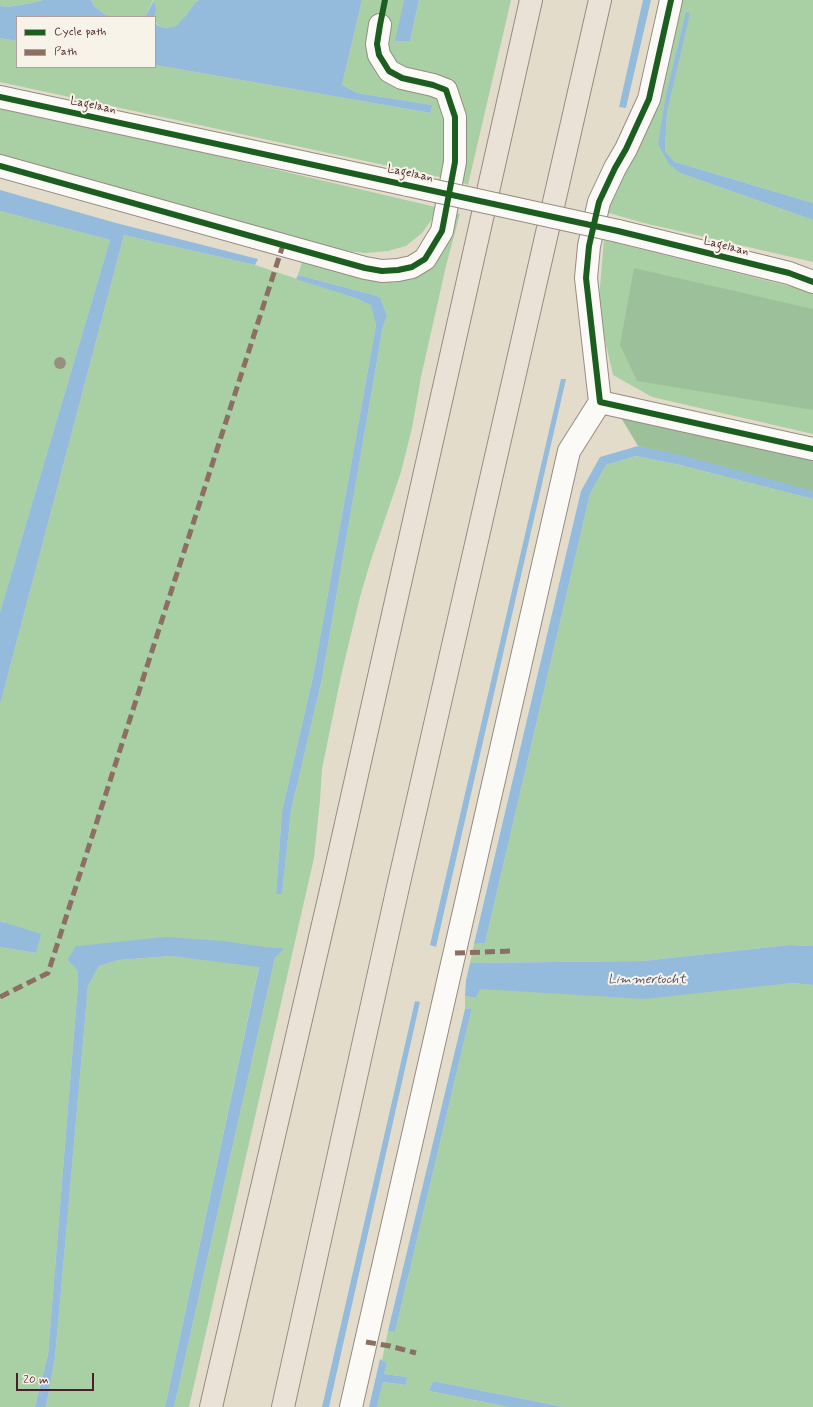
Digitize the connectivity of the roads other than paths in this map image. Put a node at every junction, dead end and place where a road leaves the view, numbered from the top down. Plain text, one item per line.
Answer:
1 (531, 0) edge
2 (600, 0) edge
3 (671, 0) edge
4 (380, 25) dead end
5 (0, 97) edge
6 (0, 166) edge
7 (813, 282) edge
8 (600, 402) junction
9 (813, 449) edge
10 (211, 1407) edge
11 (283, 1407) edge
12 (351, 1407) edge

1 - 10 highway
2 - 11 highway
3 - 8 street
4 - 6 street
5 - 7 street, Lagelaan, bridge
8 - 9 street
8 - 12 street

